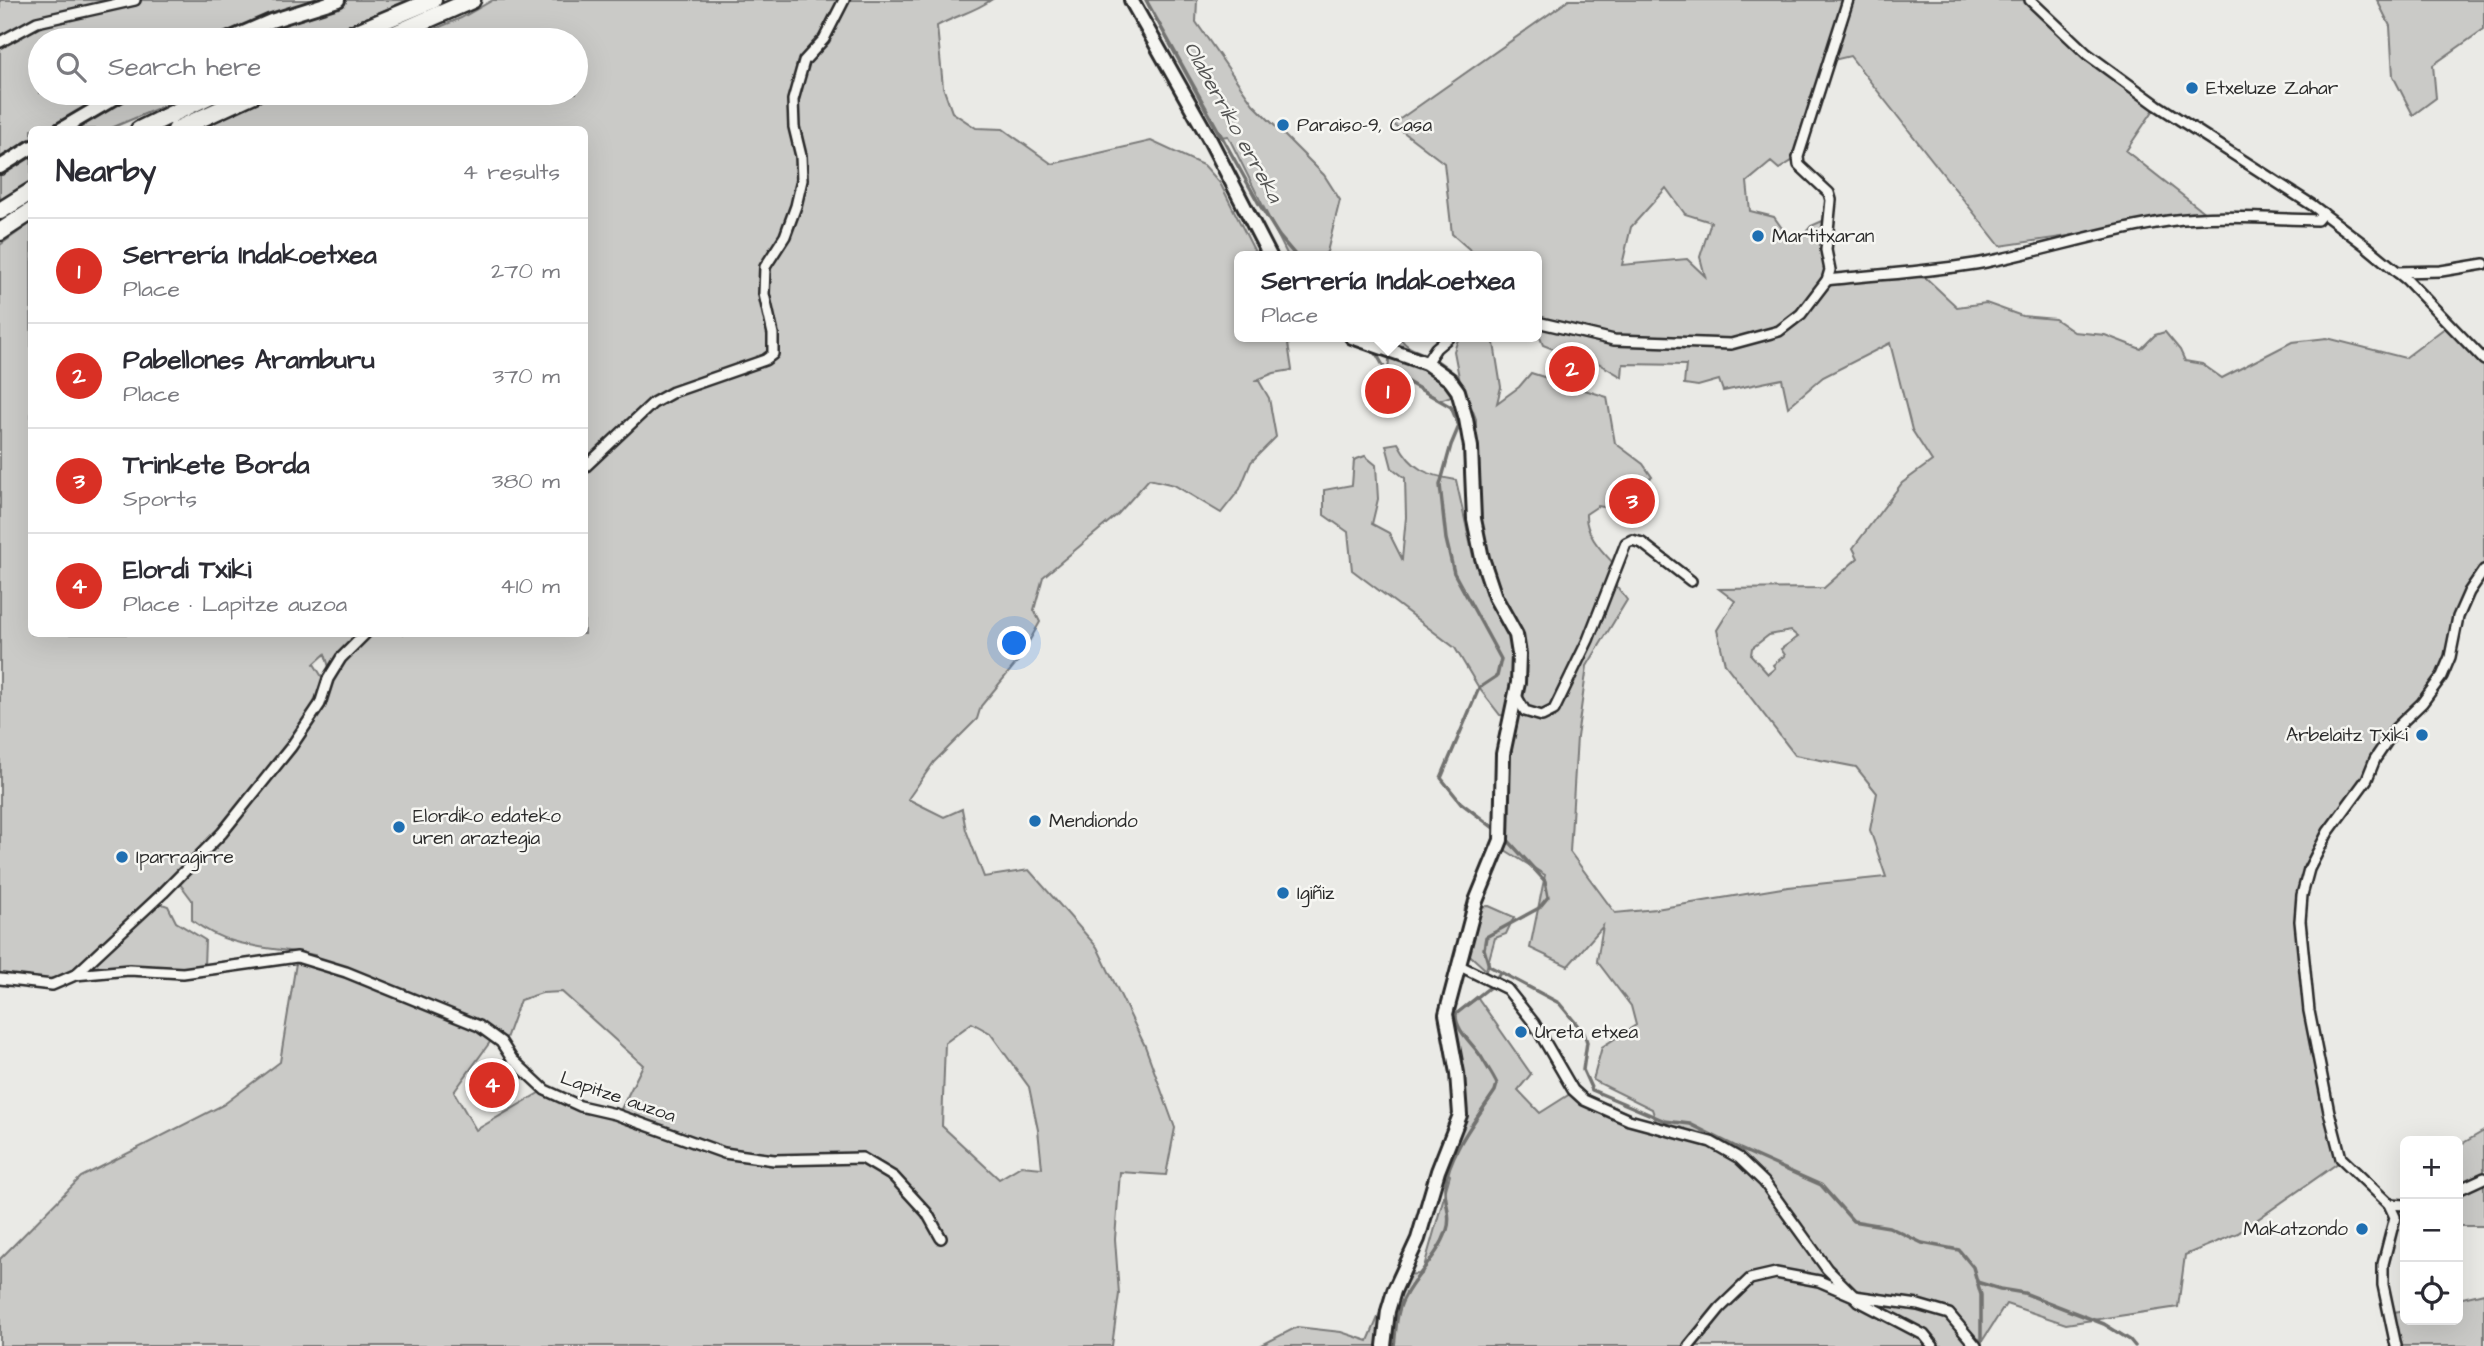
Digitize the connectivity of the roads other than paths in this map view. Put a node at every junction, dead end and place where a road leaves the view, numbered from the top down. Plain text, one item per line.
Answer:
1 (135, 0) edge
2 (338, 0) edge
3 (433, 0) edge
4 (472, 0) edge
5 (844, 0) edge
6 (1131, 0) edge
7 (1849, 0) edge
8 (2030, 0) edge
9 (255, 28) edge
10 (366, 28) edge
11 (408, 28) edge
12 (0, 42) edge
13 (103, 105) edge
14 (190, 105) edge
15 (230, 105) edge
16 (67, 126) edge
17 (147, 126) edge
18 (185, 126) edge
19 (28, 150) edge
20 (0, 167) edge
21 (28, 194) edge
22 (0, 211) edge
23 (2323, 213) junction
24 (28, 214) edge
25 (0, 232) edge
26 (1267, 251) edge
27 (2484, 264) edge
28 (2397, 272) junction
29 (1827, 280) junction
30 (1542, 323) edge
31 (1367, 342) edge
32 (1445, 342) edge
33 (2484, 360) edge
34 (1426, 363) junction
35 (588, 464) edge
36 (2484, 570) edge
37 (1690, 581) dead end
38 (362, 637) edge
39 (1516, 694) junction
40 (1458, 965) junction
41 (75, 975) junction
42 (0, 979) edge
43 (2484, 1178) edge
44 (2463, 1188) edge
45 (2389, 1204) junction
46 (2400, 1205) edge
47 (942, 1238) dead end
48 (1854, 1296) junction
49 (1384, 1346) edge
50 (1689, 1346) edge
51 (1933, 1346) edge
52 (1976, 1346) edge
53 (2396, 1346) edge

1 - 12 street
2 - 9 street
3 - 10 highway
4 - 11 highway
5 - 35 street
6 - 26 street
7 - 29 street
8 - 23 street
13 - 16 street
14 - 17 highway
15 - 18 highway
19 - 20 street
21 - 22 highway
23 - 28 street
23 - 29 street
24 - 25 highway
27 - 28 street
28 - 33 street
29 - 30 street
31 - 34 street
32 - 34 street
34 - 39 street
36 - 45 street
37 - 39 street
38 - 41 street, Lapitze auzoa
39 - 40 street
40 - 48 street
40 - 49 street
41 - 42 street, Lapitze auzoa
41 - 47 street, Lapitze auzoa
43 - 44 street
45 - 46 street
45 - 53 street
48 - 50 street
48 - 51 street
48 - 52 street

